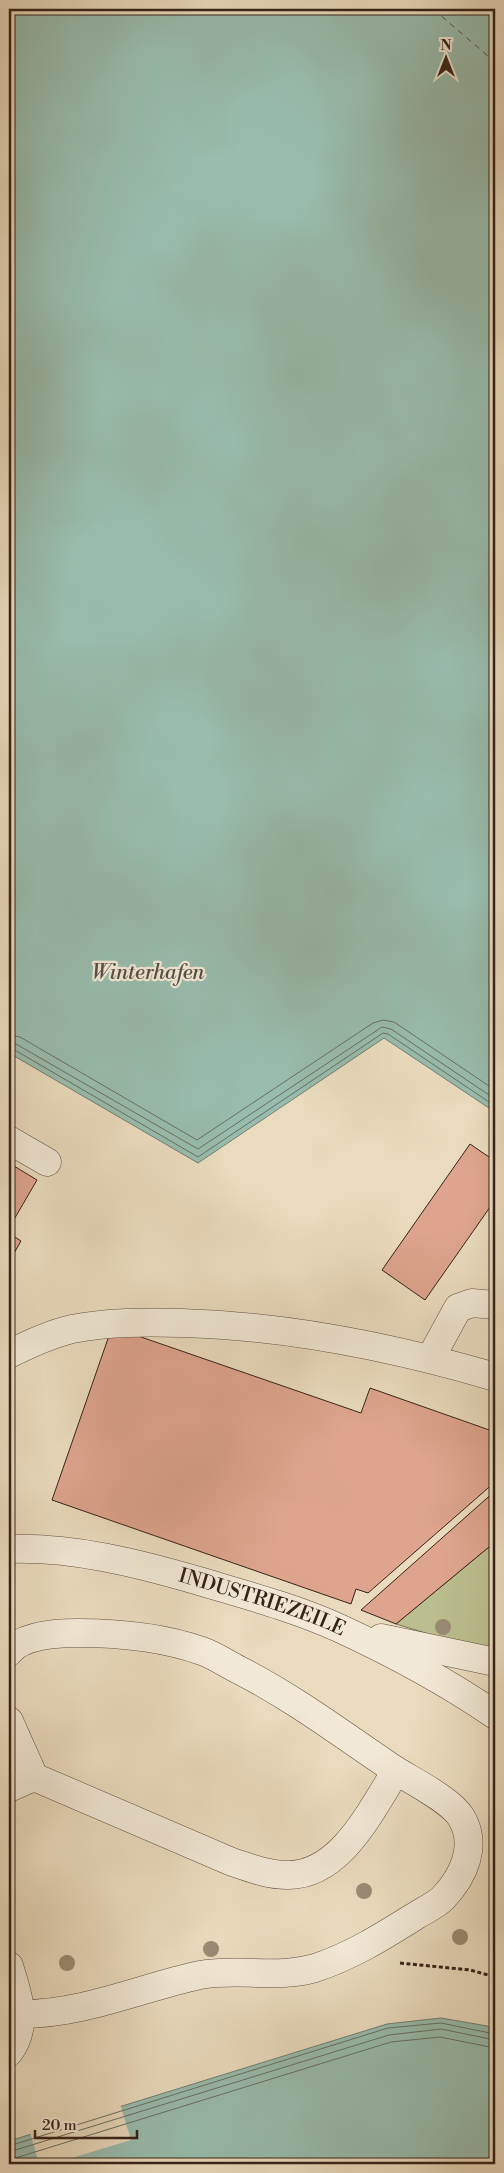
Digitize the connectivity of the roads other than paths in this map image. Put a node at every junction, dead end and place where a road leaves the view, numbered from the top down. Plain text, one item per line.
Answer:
1 (9, 1140) edge
2 (47, 1162) dead end
3 (495, 1305) edge
4 (9, 1354) edge
5 (430, 1359) junction
6 (495, 1377) edge
7 (9, 1549) edge
8 (338, 1628) junction
9 (9, 1652) edge
10 (495, 1662) edge
11 (495, 1715) edge
12 (9, 1721) edge
13 (396, 1771) junction
14 (34, 1777) junction
15 (9, 1788) edge
16 (9, 1966) edge
17 (22, 2014) junction
18 (9, 2052) edge

1 - 2 street
3 - 5 street
4 - 5 street
5 - 6 street
7 - 8 street, INDUSTRIEZEILE
8 - 10 street
8 - 11 street, INDUSTRIEZEILE
9 - 13 street
12 - 14 street
13 - 14 street
13 - 17 street
14 - 15 street
16 - 17 street
17 - 18 street

